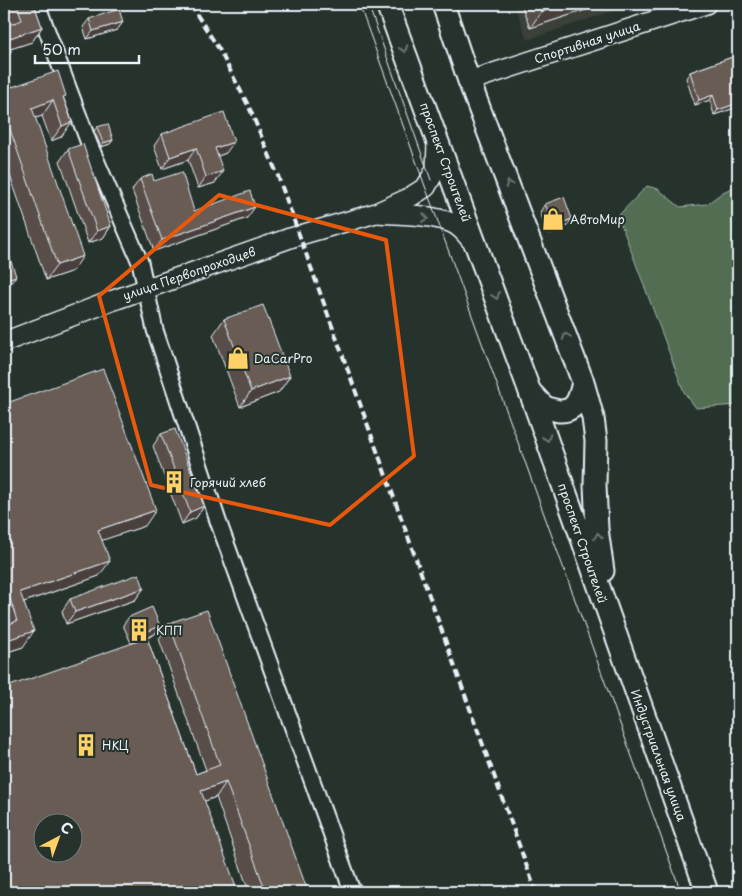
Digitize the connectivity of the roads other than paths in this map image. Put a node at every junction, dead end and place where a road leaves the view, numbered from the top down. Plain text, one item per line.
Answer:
1 (37, 4) edge
2 (387, 4) edge
3 (443, 4) edge
4 (706, 4) edge
5 (470, 81) junction
6 (436, 135) junction
7 (376, 213) junction
8 (479, 250) junction
9 (146, 289) junction
10 (4, 342) edge
11 (583, 382) junction
12 (530, 392) junction
13 (610, 619) junction
14 (355, 892) edge
15 (707, 892) edge

1 - 9 street
2 -> 6 main road, проспект Строителей
3 - 5 main road, проспект Строителей
4 - 5 street, Спортивная улица
11 -> 5 main road, проспект Строителей
6 - 7 street, улица Первопроходцев
6 - 8 main road, проспект Строителей
7 -> 8 street, улица Первопроходцев
7 - 9 street, улица Первопроходцев
8 -> 12 main road, проспект Строителей
9 - 10 street, улица Первопроходцев
9 - 14 street
11 - 12 main road
13 -> 11 main road, проспект Строителей
12 -> 13 main road, проспект Строителей
13 - 15 main road, Индустриальная улица

